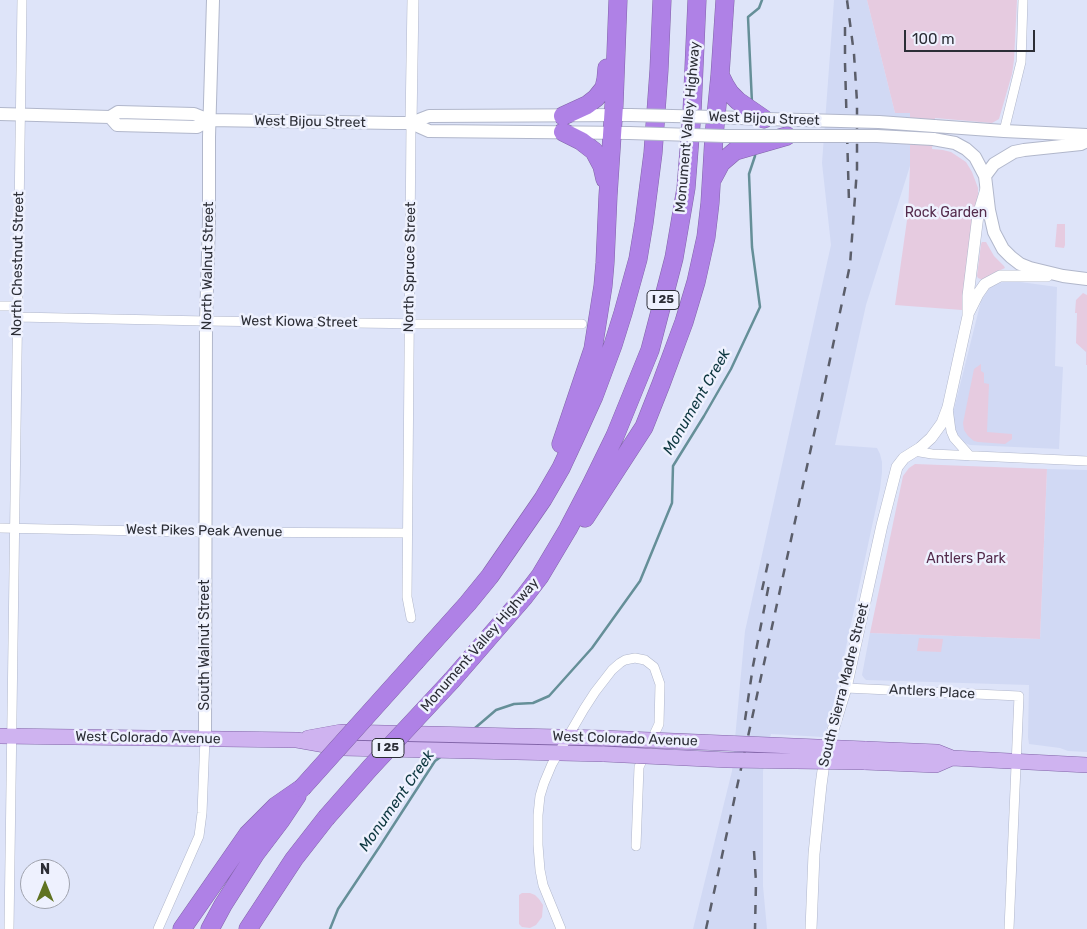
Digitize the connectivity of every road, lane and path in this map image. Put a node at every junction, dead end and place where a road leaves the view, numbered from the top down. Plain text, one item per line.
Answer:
1 (22, 0) edge
2 (213, 0) edge
3 (413, 0) edge
4 (611, 0) edge
5 (618, 0) edge
6 (662, 0) edge
7 (697, 0) edge
8 (725, 0) edge
9 (1023, 0) edge
10 (720, 75) junction
11 (0, 114) edge
12 (21, 114) junction
13 (622, 115) junction
14 (716, 117) junction
15 (764, 119) junction
16 (209, 120) junction
17 (411, 124) junction
18 (563, 124) junction
19 (1004, 131) junction
20 (620, 133) junction
21 (1087, 135) edge
22 (714, 136) junction
23 (787, 136) junction
24 (1087, 141) edge
25 (986, 182) junction
26 (711, 183) junction
27 (608, 196) junction
28 (1063, 276) junction
29 (1087, 280) edge
30 (0, 306) edge
31 (17, 306) junction
32 (968, 316) junction
33 (17, 317) junction
34 (206, 321) junction
35 (409, 324) junction
36 (582, 324) dead end
37 (948, 407) junction
38 (914, 451) junction
39 (970, 456) junction
40 (1087, 462) edge
41 (0, 528) edge
42 (14, 528) junction
43 (206, 532) junction
44 (407, 534) junction
45 (510, 548) junction
46 (540, 576) junction
47 (411, 618) dead end
48 (846, 688) junction
49 (5, 736) edge
50 (568, 737) junction
51 (205, 738) junction
52 (297, 740) junction
53 (559, 752) junction
54 (864, 756) junction
55 (1016, 761) junction
56 (1087, 765) edge
57 (302, 788) junction
58 (636, 846) dead end
59 (279, 881) junction
60 (4, 898) edge
61 (9, 929) edge
62 (158, 929) edge
63 (182, 929) edge
64 (210, 929) edge
65 (248, 929) edge
66 (258, 929) edge
67 (561, 929) edge
68 (811, 929) edge
69 (1009, 929) edge

1 - 12 street, North Chestnut Street
2 - 16 main road, North Walnut Street
3 - 17 street, North Spruce Street
4 - 18 highway
5 - 13 highway
6 - 45 highway, I 25
7 - 46 highway, Monument Valley Highway / I 25
8 - 10 highway
9 - 19 street
10 - 14 highway
10 - 15 highway
11 - 12 main road, West Bijou Street
12 - 16 main road, West Bijou Street
12 - 31 street, North Chestnut Street
13 - 14 main road, West Bijou Street, bridge
13 - 18 main road, West Bijou Street
13 - 20 highway
14 - 15 main road, West Bijou Street
14 - 22 highway
15 - 19 main road, West Bijou Street, bridge
16 - 17 main road, West Bijou Street
16 - 34 main road, North Walnut Street
17 - 18 main road, West Bijou Street
17 - 35 street, North Spruce Street
18 - 20 main road, West Bijou Street
18 - 27 highway
19 - 21 main road, West Bijou Street
20 - 22 main road, West Bijou Street, bridge
20 - 27 highway
22 - 23 main road, West Bijou Street, bridge
22 - 26 highway
23 - 25 main road, West Bijou Street, bridge
23 - 26 highway, bridge
24 - 25 main road
25 - 28 main road
25 - 32 street
26 - 46 highway
27 - 45 highway
28 - 29 main road
28 - 32 street
30 - 31 street
31 - 33 street, North Chestnut Street
32 - 37 street, South Sierra Madre Street
33 - 34 street, West Kiowa Street
33 - 42 street, North Chestnut Street
34 - 35 street, West Kiowa Street
34 - 43 main road, North Walnut Street
35 - 36 street, West Kiowa Street
35 - 44 street, North Spruce Street
37 - 38 street, South Sierra Madre Street
37 - 39 street
38 - 39 street
38 - 48 street, South Sierra Madre Street
39 - 40 street
41 - 42 street, West Pikes Peak Avenue
42 - 43 street, West Pikes Peak Avenue
42 - 49 street, North Chestnut Street
43 - 44 street, West Pikes Peak Avenue
43 - 51 main road, South Walnut Street
44 - 47 street, North Spruce Street
45 - 57 highway, I 25, bridge
46 - 59 highway, Monument Valley Highway / I 25, bridge
48 - 55 street, Antlers Place
48 - 68 street, South Sierra Madre Street
49 - 51 main road, West Colorado Avenue
49 - 60 street, North Chestnut Street
50 - 52 main road, West Colorado Avenue
50 - 53 street
50 - 54 main road, West Colorado Avenue, bridge
50 - 58 street
51 - 52 main road, West Colorado Avenue
51 - 62 street, South Walnut Street
52 - 53 main road, West Colorado Avenue
53 - 54 main road, West Colorado Avenue, bridge
53 - 67 street
54 - 55 main road, West Colorado Avenue
55 - 56 main road, West Colorado Avenue
55 - 69 street
57 - 63 highway
57 - 64 highway, I 25
59 - 65 highway, Monument Valley Highway / I 25
59 - 66 highway
60 - 61 street, North Chestnut Street

